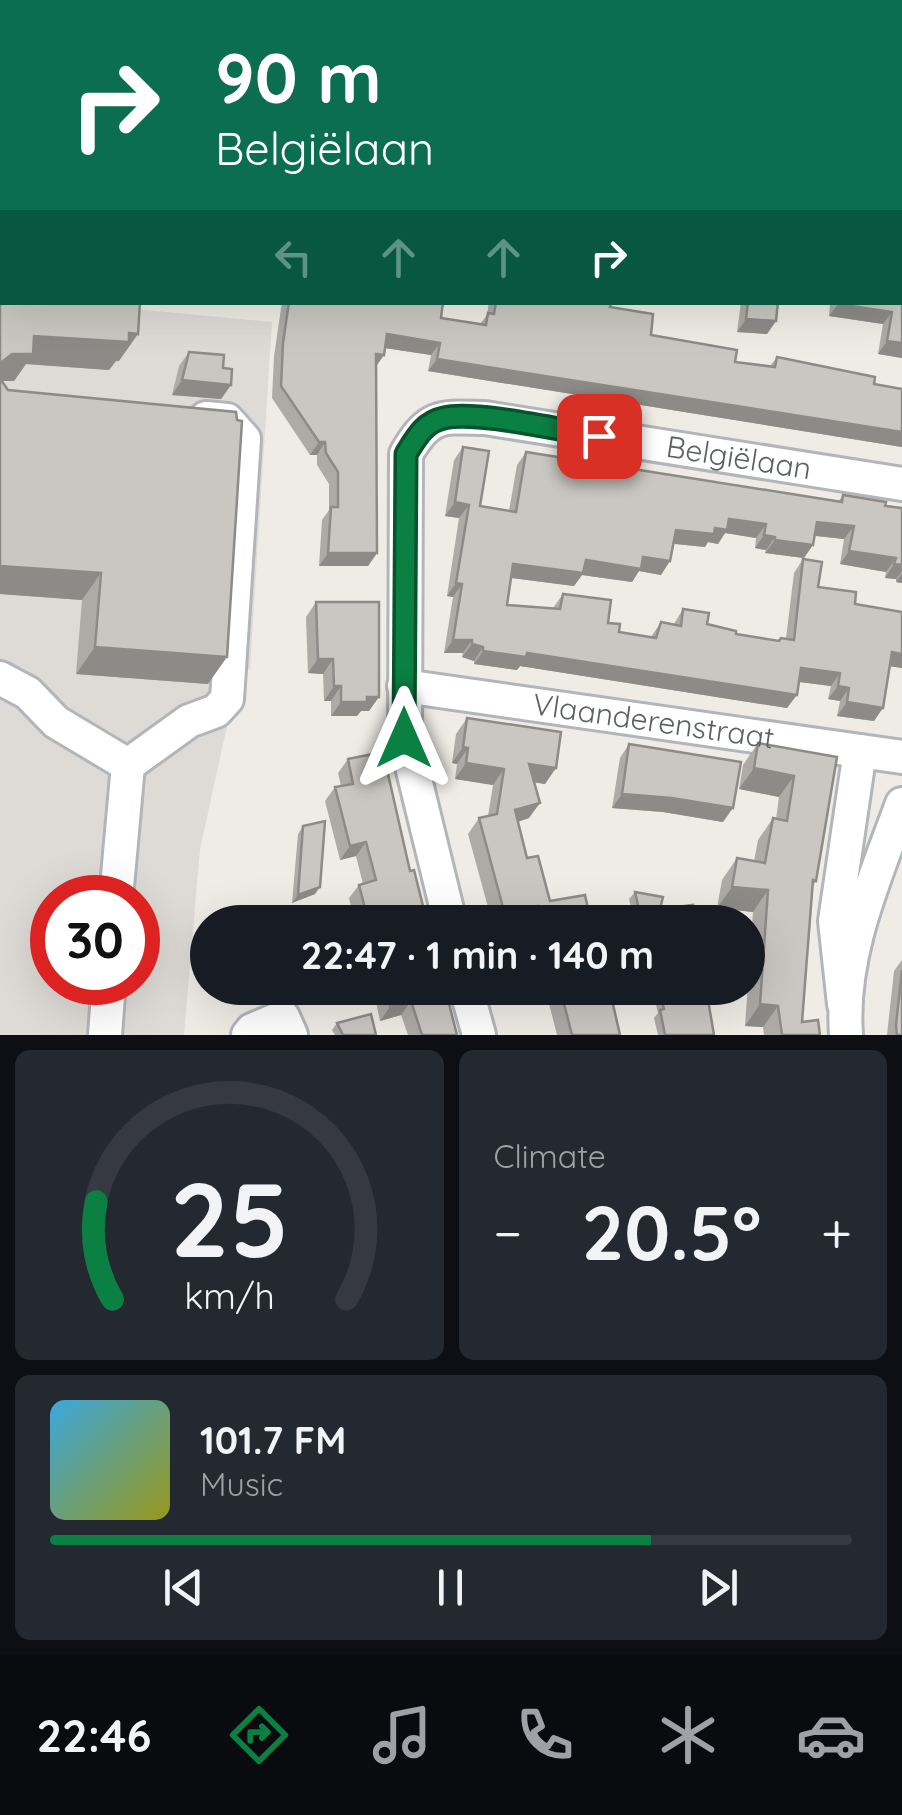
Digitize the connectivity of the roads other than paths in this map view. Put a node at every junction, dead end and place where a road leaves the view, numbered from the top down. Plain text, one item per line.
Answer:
1 (170, 415) edge
2 (902, 484) edge
3 (0, 678) edge
4 (404, 686) junction
5 (860, 751) junction
6 (902, 757) edge
7 (128, 766) junction
8 (902, 804) edge
9 (118, 875) edge
10 (446, 905) edge
11 (107, 1005) edge
12 (470, 1005) edge
13 (845, 1020) edge
14 (105, 1035) edge
15 (248, 1035) edge
16 (291, 1035) edge
17 (478, 1035) edge

1 - 7 street
2 - 4 street, Belgiëlaan
3 - 7 street
4 - 5 street, Vlaanderenstraat
4 - 10 street, Belgiëlaan
5 - 6 street, Vlaanderenstraat
5 - 13 street
7 - 9 street
8 - 13 street
11 - 14 street
12 - 17 street
15 - 16 street

